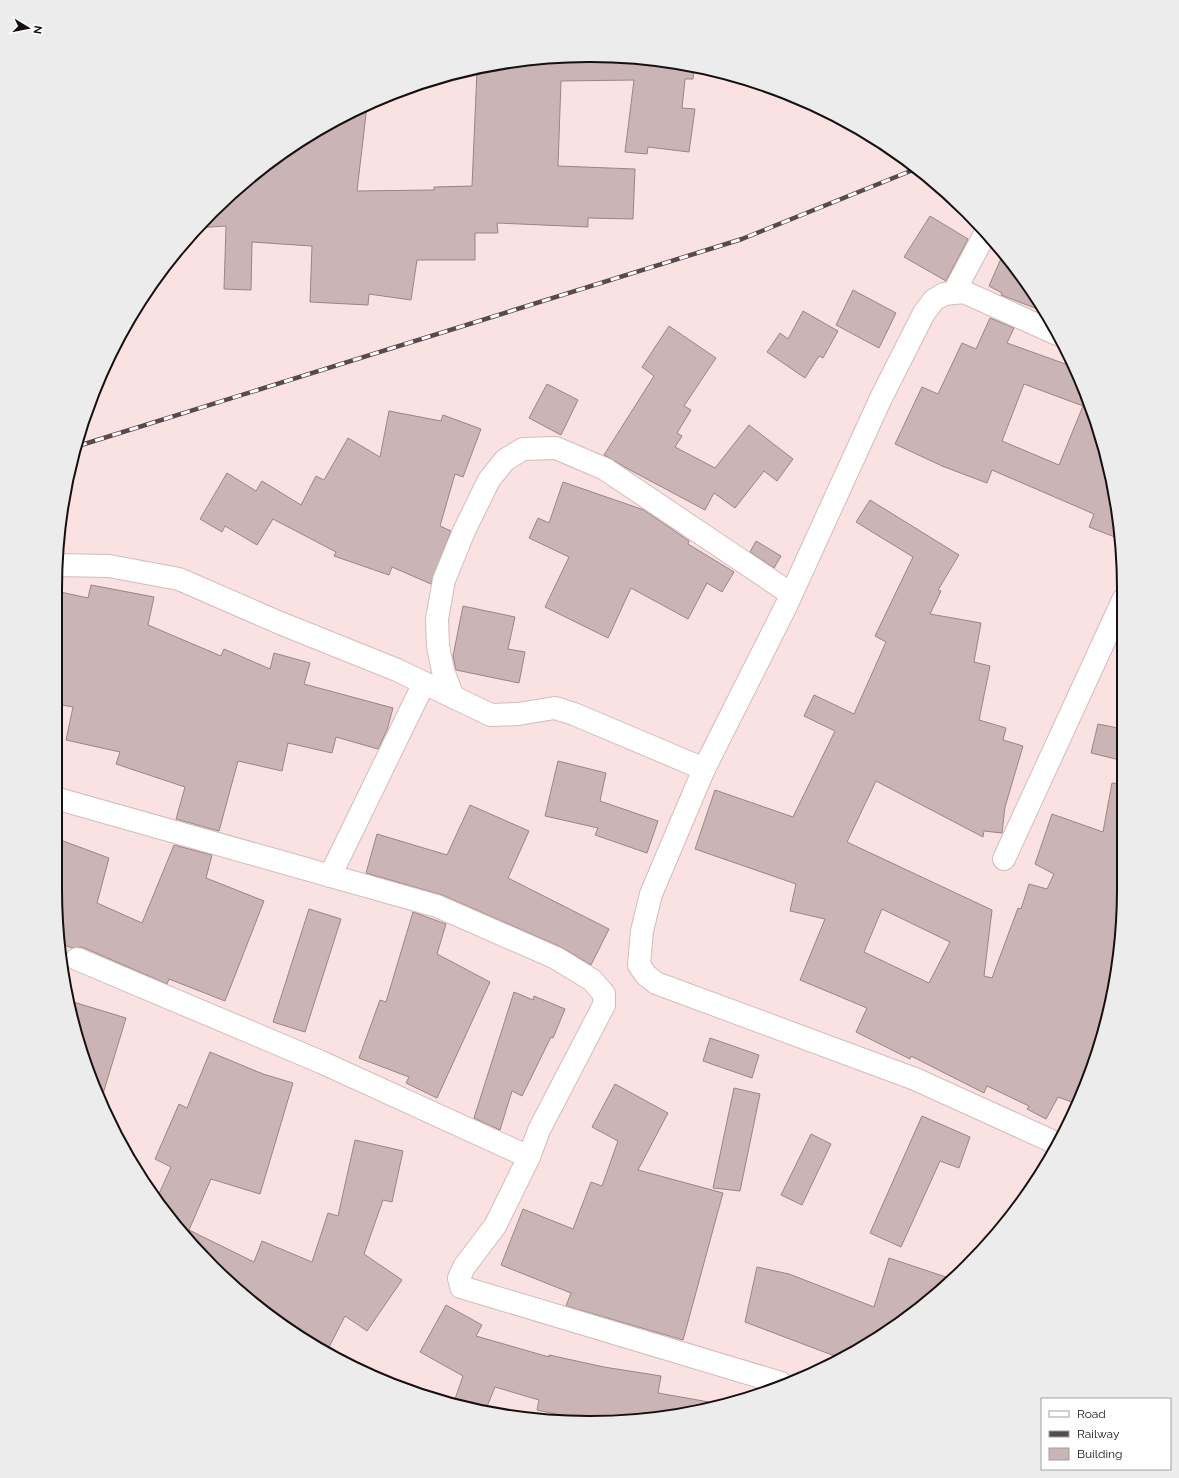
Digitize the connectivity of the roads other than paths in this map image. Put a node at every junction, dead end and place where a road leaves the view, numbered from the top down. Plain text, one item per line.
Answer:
1 (983, 238) edge
2 (954, 292) junction
3 (1048, 330) edge
4 (63, 565) edge
5 (791, 594) junction
6 (1117, 613) edge
7 (432, 680) junction
8 (704, 769) junction
9 (62, 800) edge
10 (1004, 859) dead end
11 (330, 876) junction
12 (77, 959) dead end
13 (1052, 1141) edge
14 (529, 1157) junction
15 (776, 1382) edge

1 - 2 street
2 - 3 street
2 - 5 street
4 - 7 street
5 - 7 street
5 - 8 street
6 - 10 street
7 - 8 street
7 - 11 street
8 - 13 street
9 - 11 street
11 - 14 street
12 - 14 street
14 - 15 street

